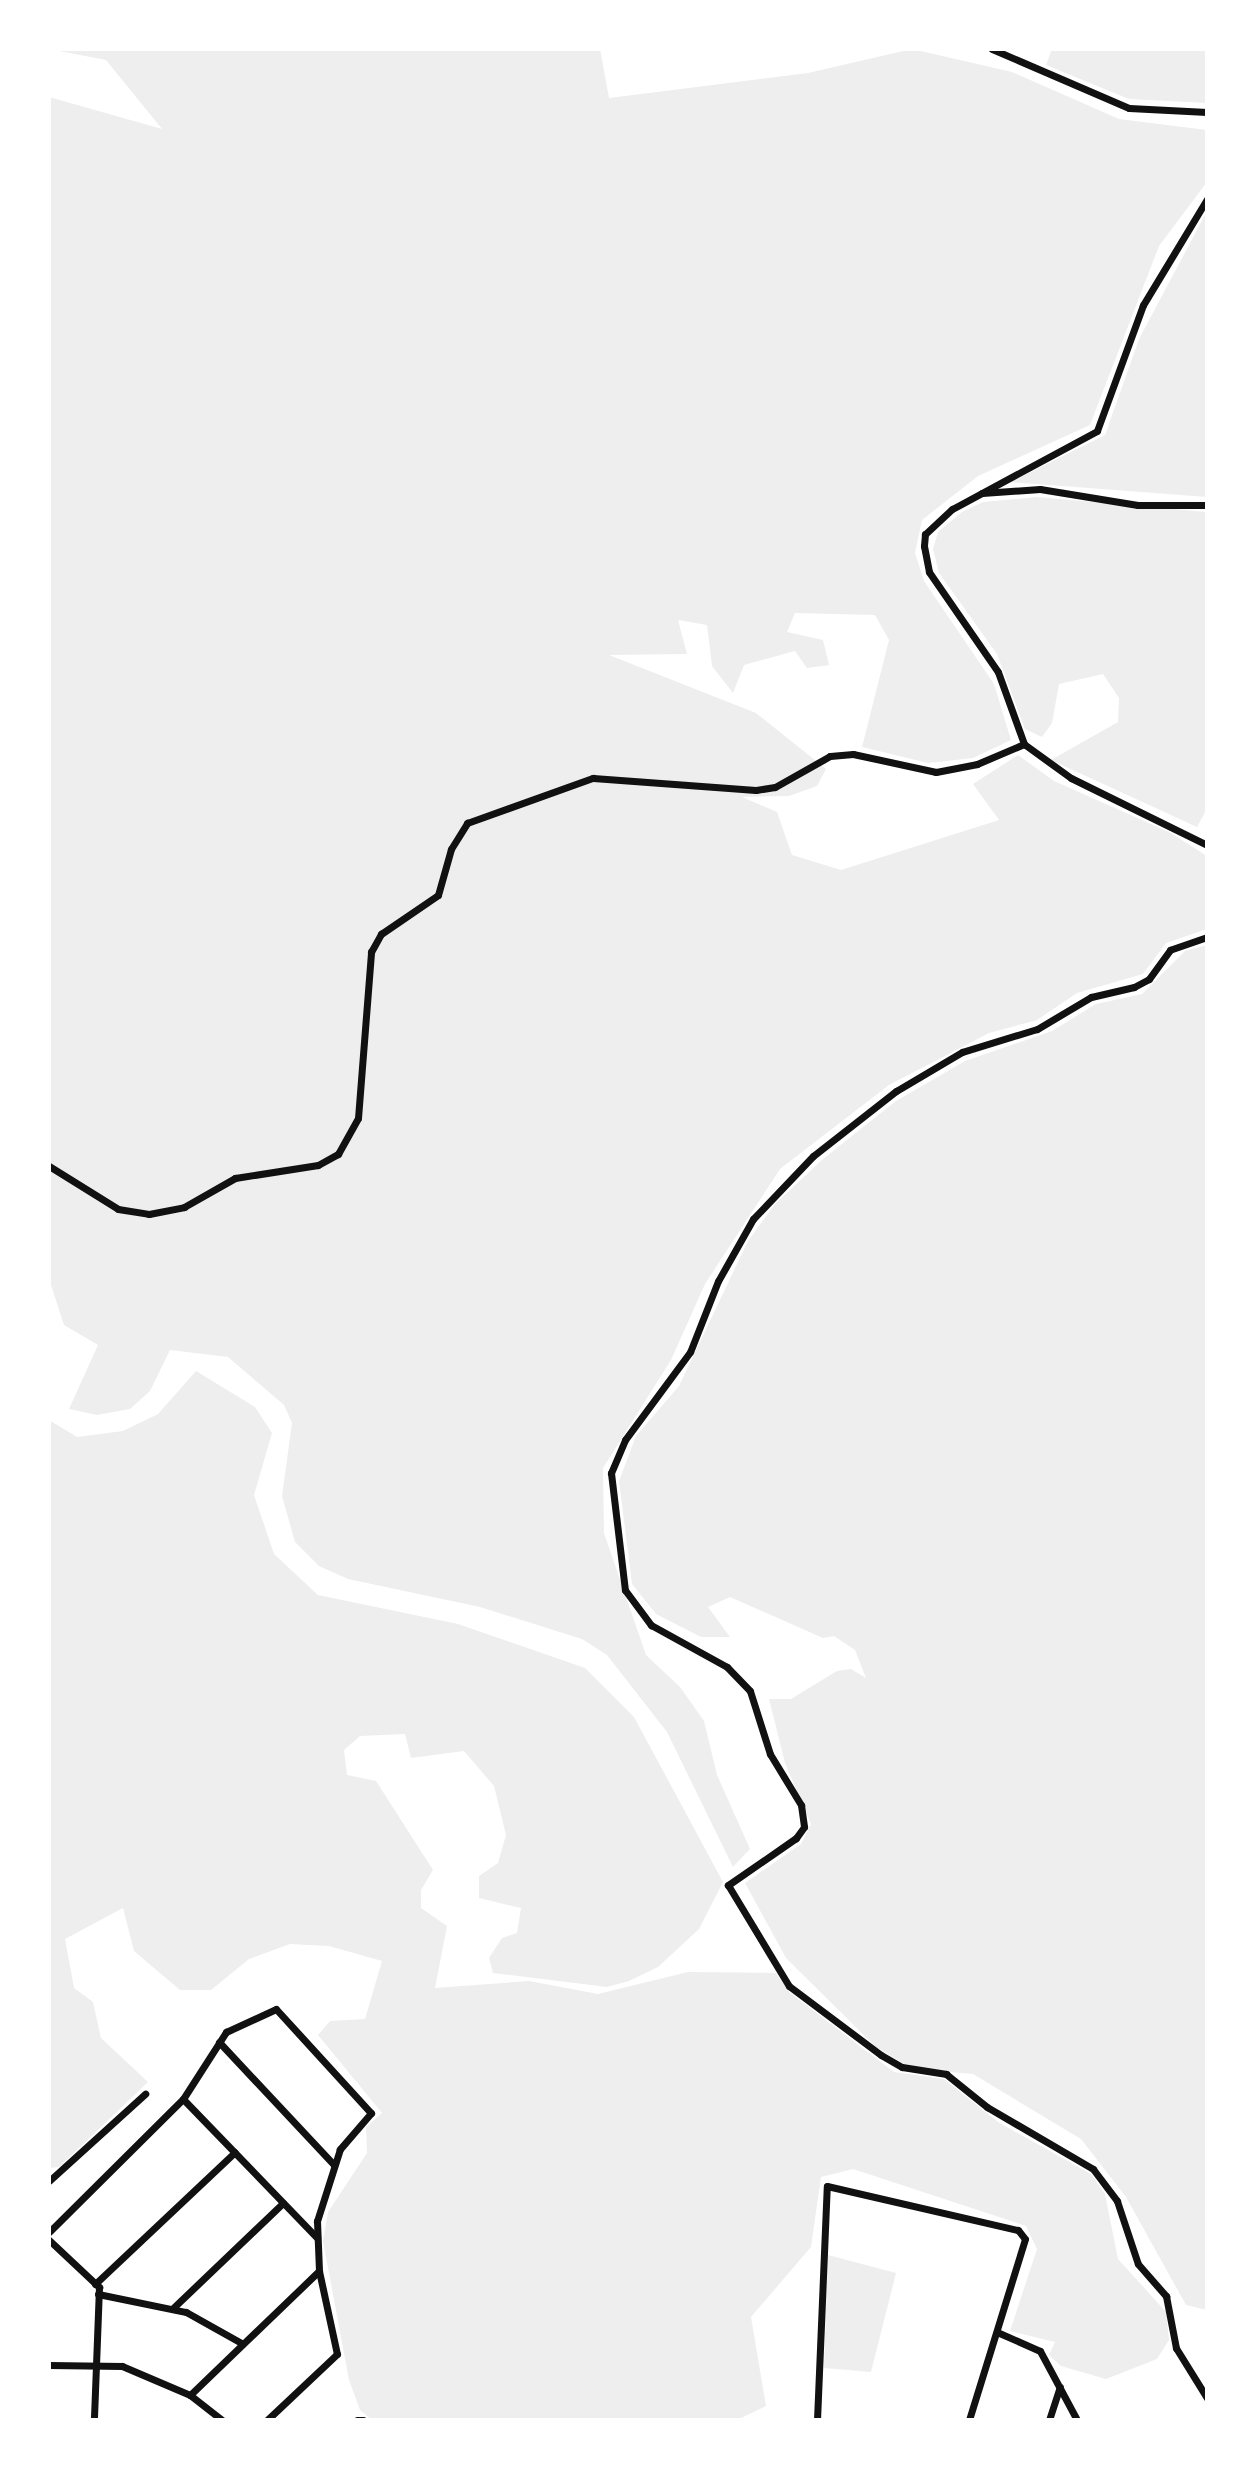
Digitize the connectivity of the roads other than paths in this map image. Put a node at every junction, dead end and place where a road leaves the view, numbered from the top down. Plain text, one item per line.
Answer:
1 (992, 49) edge
2 (1207, 111) edge
3 (1207, 199) edge
4 (982, 493) junction
5 (1207, 505) edge
6 (1024, 744) junction
7 (1207, 845) edge
8 (1207, 937) edge
9 (49, 1166) edge
10 (219, 2042) junction
11 (145, 2094) dead end
12 (183, 2098) junction
13 (235, 2152) junction
14 (334, 2165) junction
15 (49, 2181) edge
16 (283, 2203) junction
17 (49, 2232) edge
18 (317, 2238) junction
19 (49, 2240) edge
20 (319, 2271) junction
21 (95, 2284) junction
22 (98, 2294) junction
23 (173, 2308) junction
24 (997, 2332) junction
25 (243, 2344) junction
26 (96, 2363) junction
27 (49, 2365) edge
28 (1060, 2387) junction
29 (190, 2395) junction
30 (1207, 2398) edge
31 (94, 2420) edge
32 (222, 2420) edge
33 (267, 2420) edge
34 (357, 2420) edge
35 (363, 2420) edge
36 (817, 2420) edge
37 (970, 2420) edge
38 (1049, 2420) edge
39 (1077, 2420) edge

1 - 2 street
3 - 4 street
4 - 5 street
4 - 6 street
6 - 7 street
6 - 9 street
8 - 30 street
10 - 12 street
10 - 14 street
10 - 14 street
11 - 15 street
12 - 13 street
12 - 17 street
13 - 16 street
13 - 21 street
14 - 18 street
16 - 18 street
16 - 23 street
18 - 20 street
19 - 21 street
20 - 25 street
20 - 33 street
21 - 22 street
22 - 23 street
22 - 26 street
23 - 25 street
24 - 28 street
24 - 36 street
24 - 37 street
25 - 29 street
26 - 27 street
26 - 29 street
26 - 31 street
28 - 38 street
28 - 39 street
29 - 32 street
34 - 35 street

